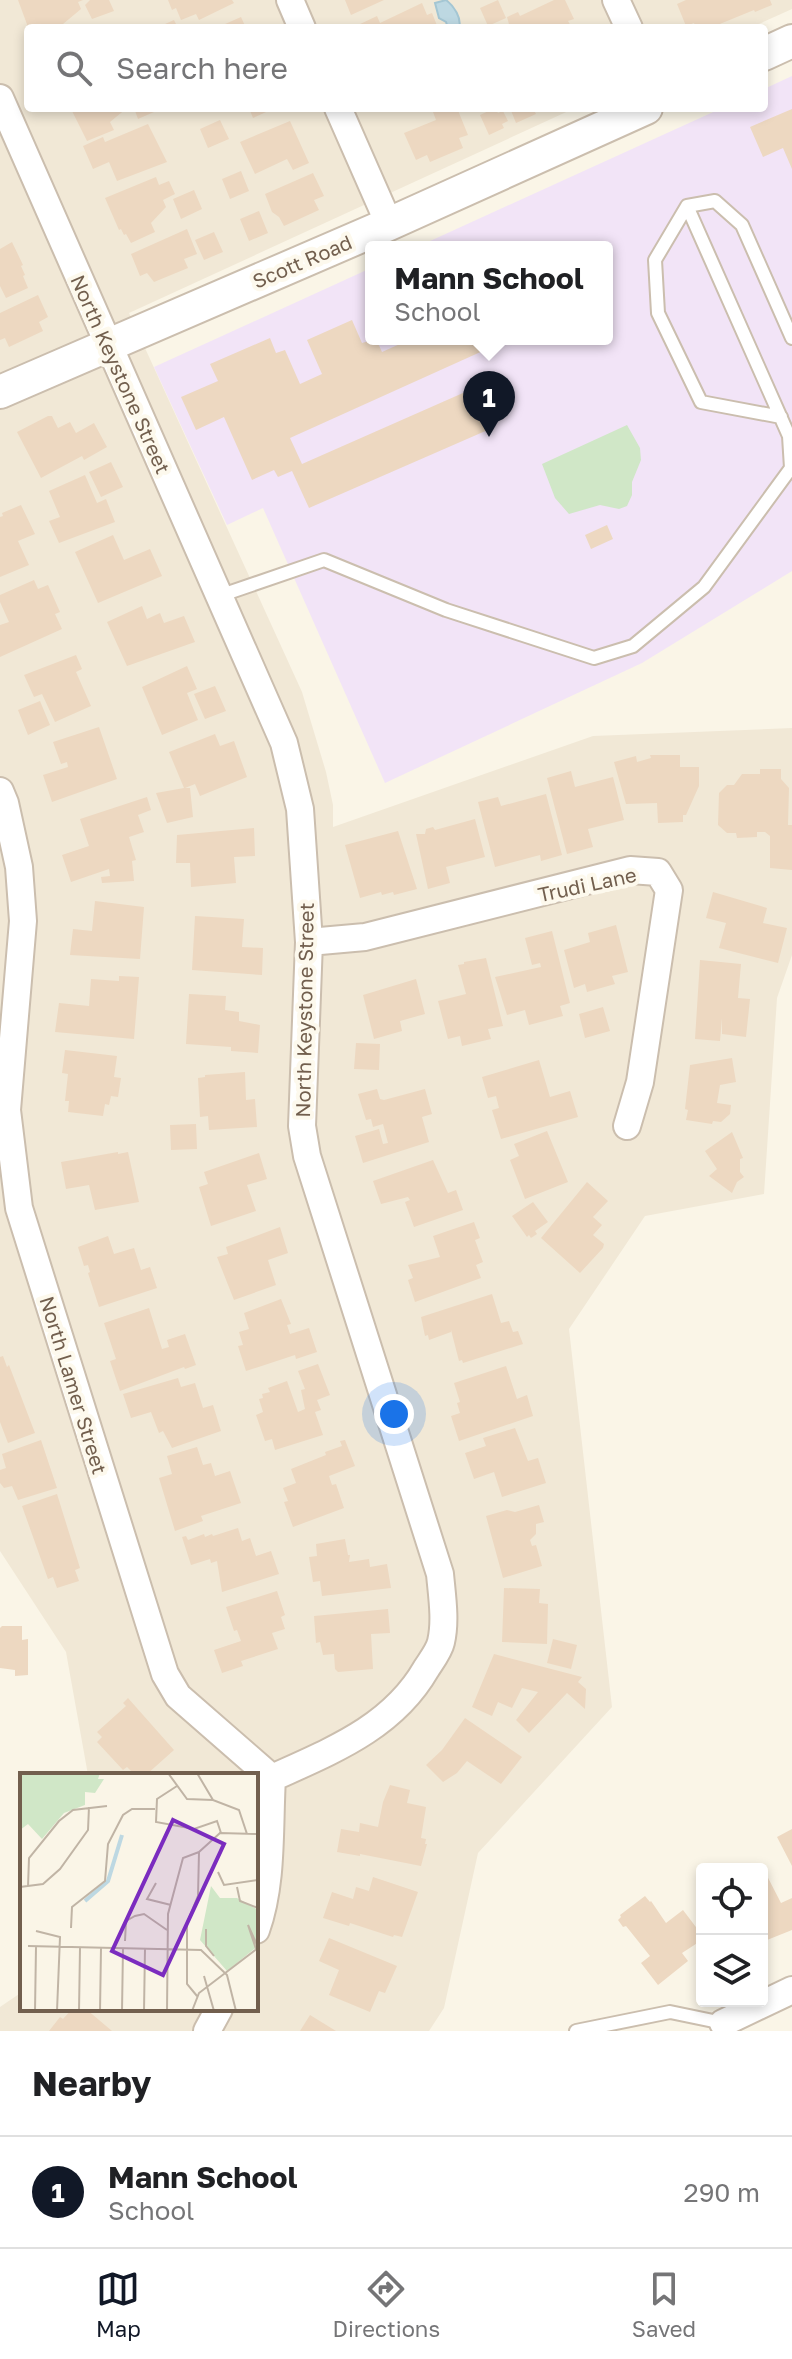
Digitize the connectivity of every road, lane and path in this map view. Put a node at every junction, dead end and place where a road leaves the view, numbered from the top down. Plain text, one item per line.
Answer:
1 (290, 0) edge
2 (616, 0) edge
3 (300, 24) edge
4 (627, 24) edge
5 (792, 41) edge
6 (768, 52) edge
7 (0, 98) edge
8 (340, 112) edge
9 (637, 112) edge
10 (687, 206) junction
11 (389, 224) junction
12 (792, 338) edge
13 (107, 345) junction
14 (0, 392) edge
15 (781, 417) junction
16 (219, 596) junction
17 (0, 791) edge
18 (309, 942) junction
19 (627, 1126) dead end
20 (272, 1778) junction
21 (258, 1925) edge
22 (792, 1990) edge
23 (218, 2011) edge
24 (723, 2023) joint
25 (207, 2031) edge
26 (576, 2031) edge

1 - 3 street
2 - 4 street
5 - 6 street
7 - 13 street, North Keystone Street
8 - 11 street
9 - 11 street, Scott Road
10 - 12 lane
10 - 15 lane
10 - 15 lane
11 - 13 street, Scott Road
13 - 14 street, Scott Road
13 - 16 street, North Keystone Street
15 - 16 lane
16 - 18 street, North Keystone Street
17 - 20 street, North Lamer Street
18 - 19 street, Trudi Lane
18 - 20 street, North Keystone Street
20 - 21 street
22 - 24 street
23 - 25 street
24 - 26 lane

